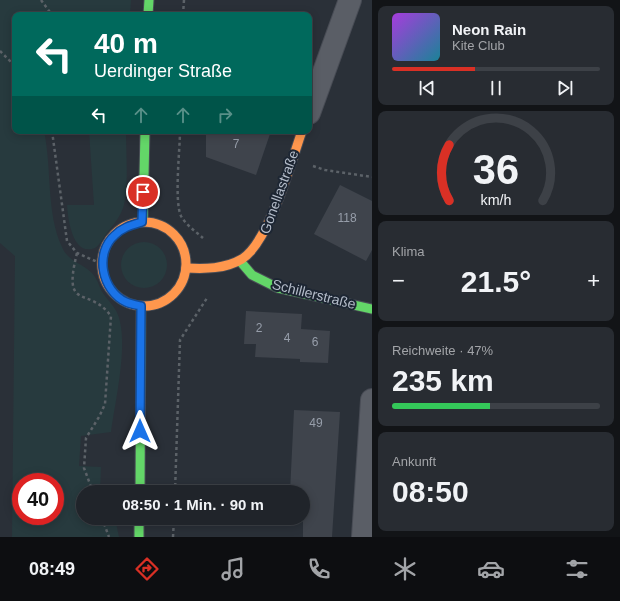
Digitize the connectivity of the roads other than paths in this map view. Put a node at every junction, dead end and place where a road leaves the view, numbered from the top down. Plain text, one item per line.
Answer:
1 (149, 0) edge
2 (350, 0) edge
3 (148, 12) edge
4 (312, 105) edge
5 (145, 134) edge
6 (301, 134) edge
7 (142, 222) junction
8 (240, 261) junction
9 (186, 268) junction
10 (141, 306) junction
11 (372, 310) edge
12 (372, 400) edge
13 (140, 485) edge
14 (139, 525) edge
15 (139, 537) edge
16 (363, 537) edge

1 - 3 street
2 - 4 street
5 - 7 street
6 - 8 street, Gonellastraße
7 - 9 street
7 - 10 street
8 - 9 street, Gonellastraße
8 - 11 street, Schillerstraße
9 - 10 street
10 - 13 street
12 - 16 street
14 - 15 street

